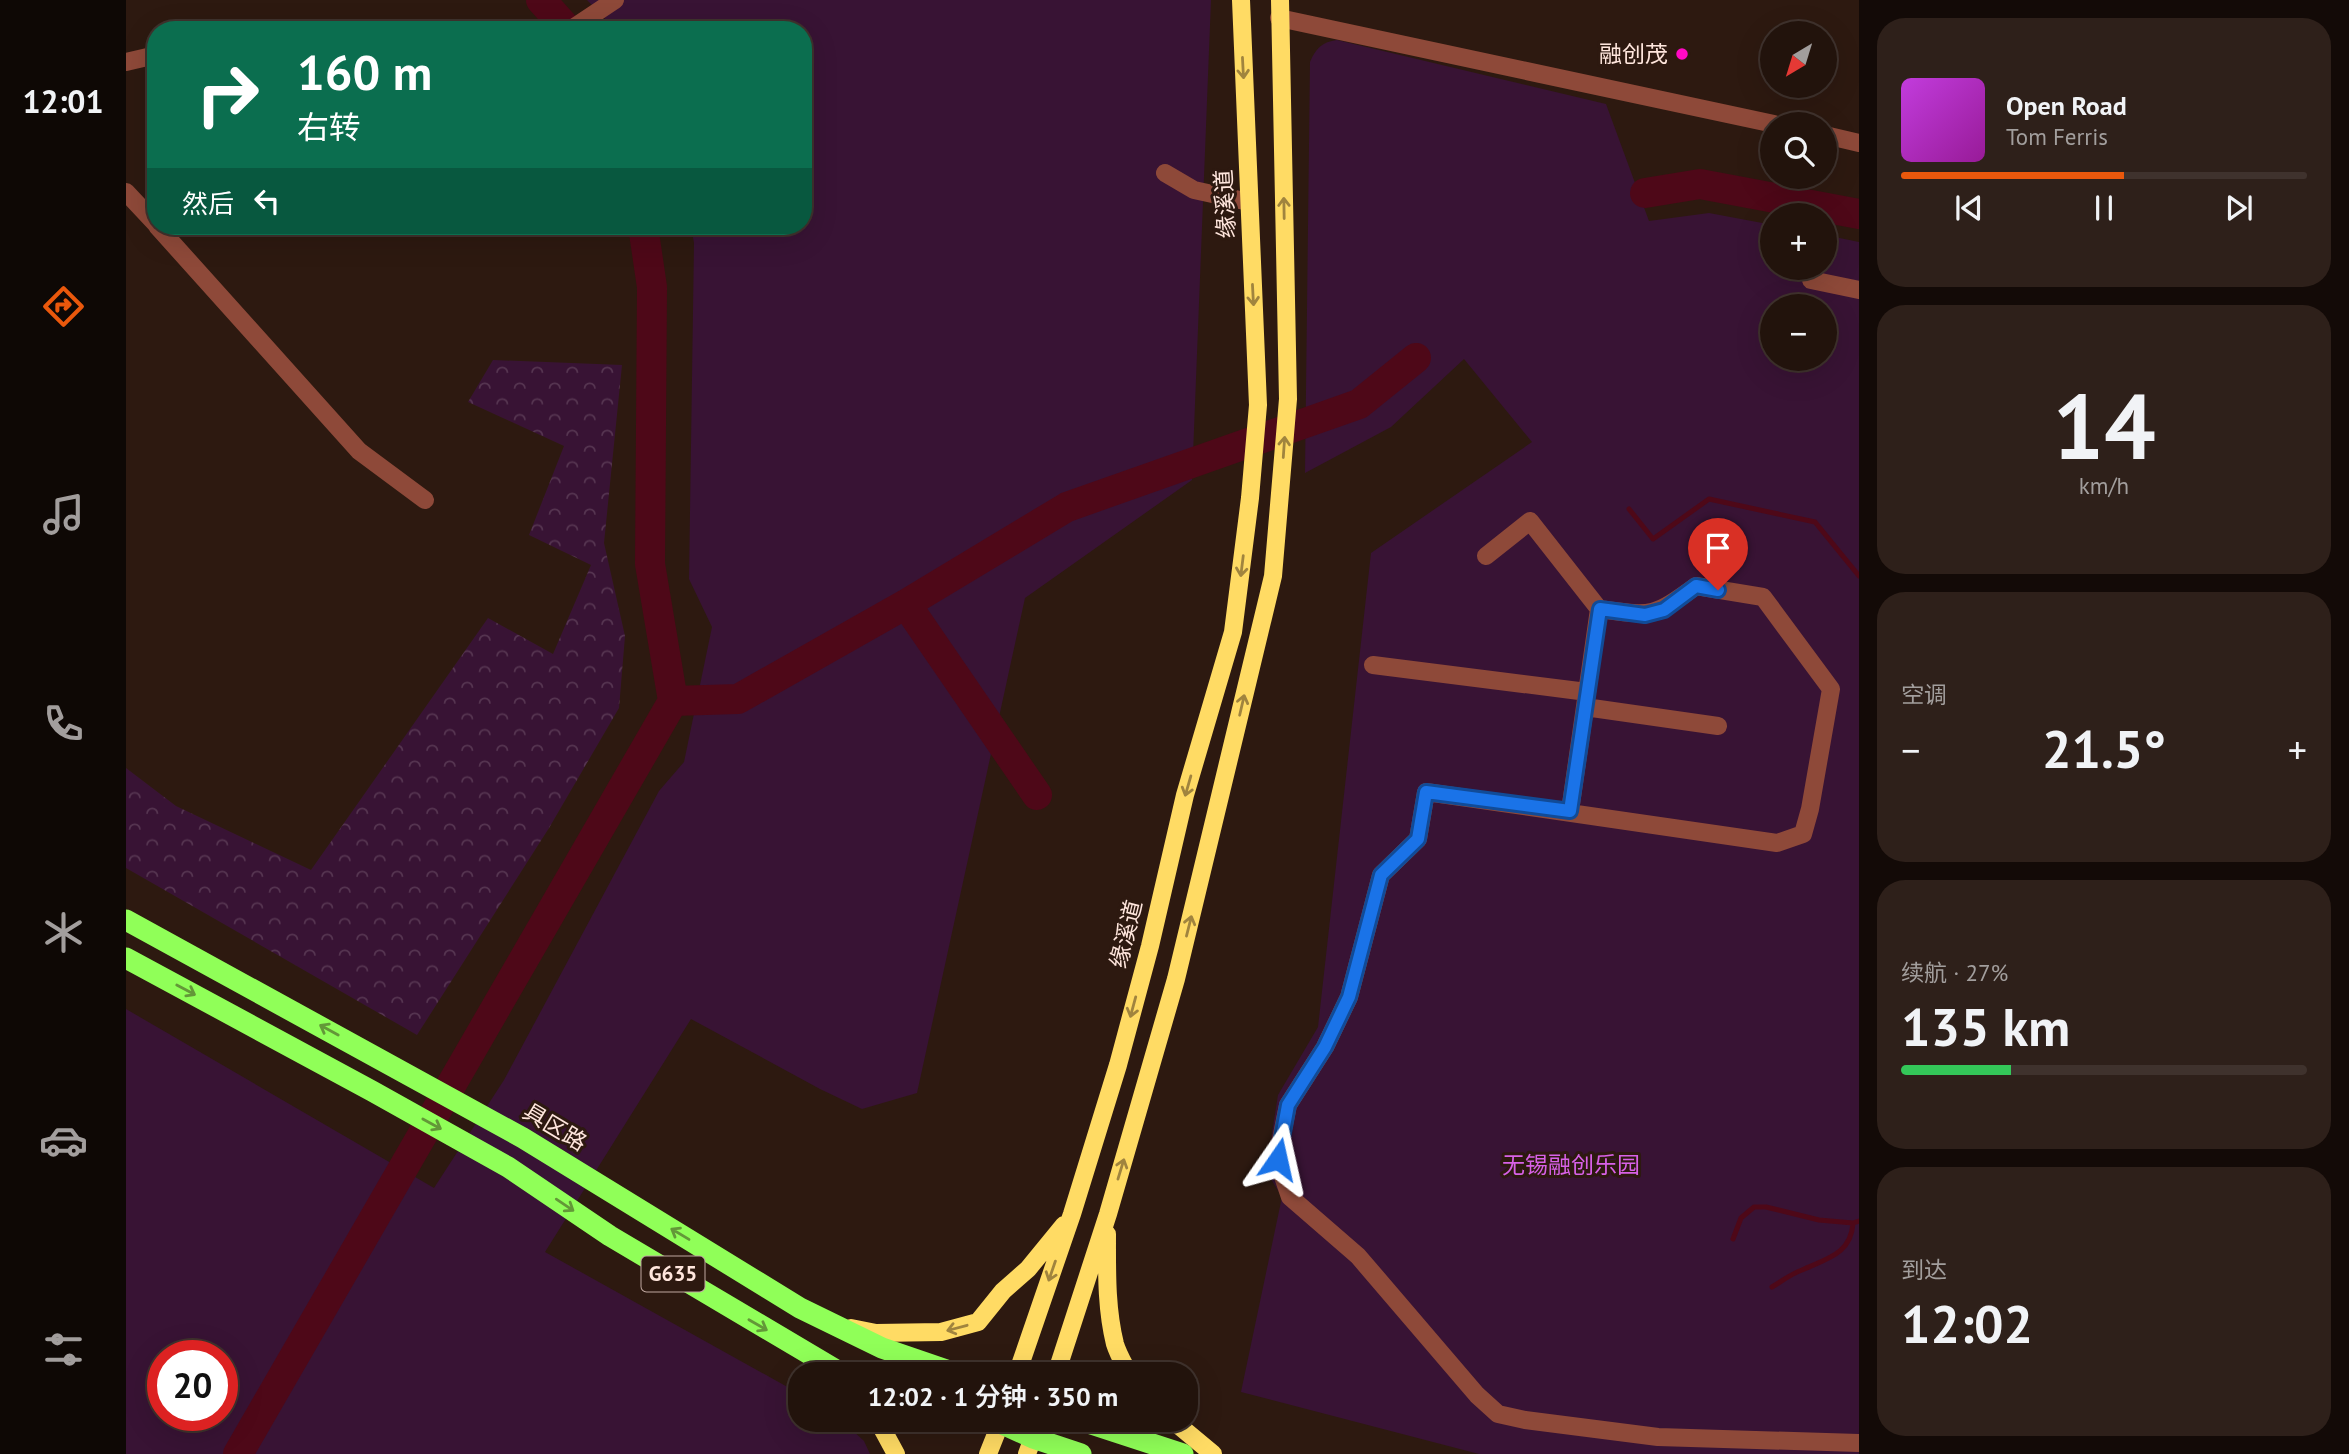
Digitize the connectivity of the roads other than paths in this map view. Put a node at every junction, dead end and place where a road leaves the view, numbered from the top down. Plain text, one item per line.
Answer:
1 (615, 0) edge
2 (1241, 0) edge
3 (1280, 9) edge
4 (583, 21) edge
5 (147, 57) edge
6 (126, 62) edge
7 (1760, 121) edge
8 (1837, 138) edge
9 (1859, 143) edge
10 (1165, 173) dead end
11 (126, 192) edge
12 (1249, 202) junction
13 (147, 215) edge
14 (165, 235) edge
15 (1811, 281) dead end
16 (1859, 290) edge
17 (425, 500) dead end
18 (1486, 556) dead end
19 (1600, 609) junction
20 (1373, 665) dead end
21 (1586, 699) junction
22 (1718, 726) dead end
23 (1570, 811) junction
24 (126, 920) edge
25 (126, 958) edge
26 (1072, 1214) junction
27 (1108, 1214) junction
28 (836, 1325) junction
29 (822, 1362) edge
30 (923, 1362) edge
31 (1021, 1362) edge
32 (1060, 1362) edge
33 (1123, 1362) edge
34 (884, 1432) edge
35 (995, 1432) edge
36 (1116, 1432) edge
37 (1187, 1432) edge
38 (1033, 1437) edge
39 (1859, 1443) edge
40 (896, 1454) edge
41 (988, 1454) edge
42 (1081, 1454) edge
43 (1183, 1454) edge
44 (1213, 1454) edge

1 - 4 street
2 -> 12 main road, 缘溪道
3 - 7 street
27 -> 3 main road
5 - 6 street
8 - 9 street
10 - 12 street
11 - 13 street
12 -> 26 main road, 缘溪道
14 - 17 street
15 - 16 street
18 - 19 street
19 - 21 street
19 - 23 street
20 - 21 street
21 - 22 street
21 - 23 street
23 - 39 street
28 -> 24 highway, 具区路
25 -> 29 highway, G635
26 -> 28 main road
26 -> 31 main road, 缘溪道
27 - 32 main road
27 - 33 main road
28 - 30 highway, 具区路
34 - 40 main road
35 - 41 main road
36 - 43 highway
37 - 44 main road
38 - 42 highway

